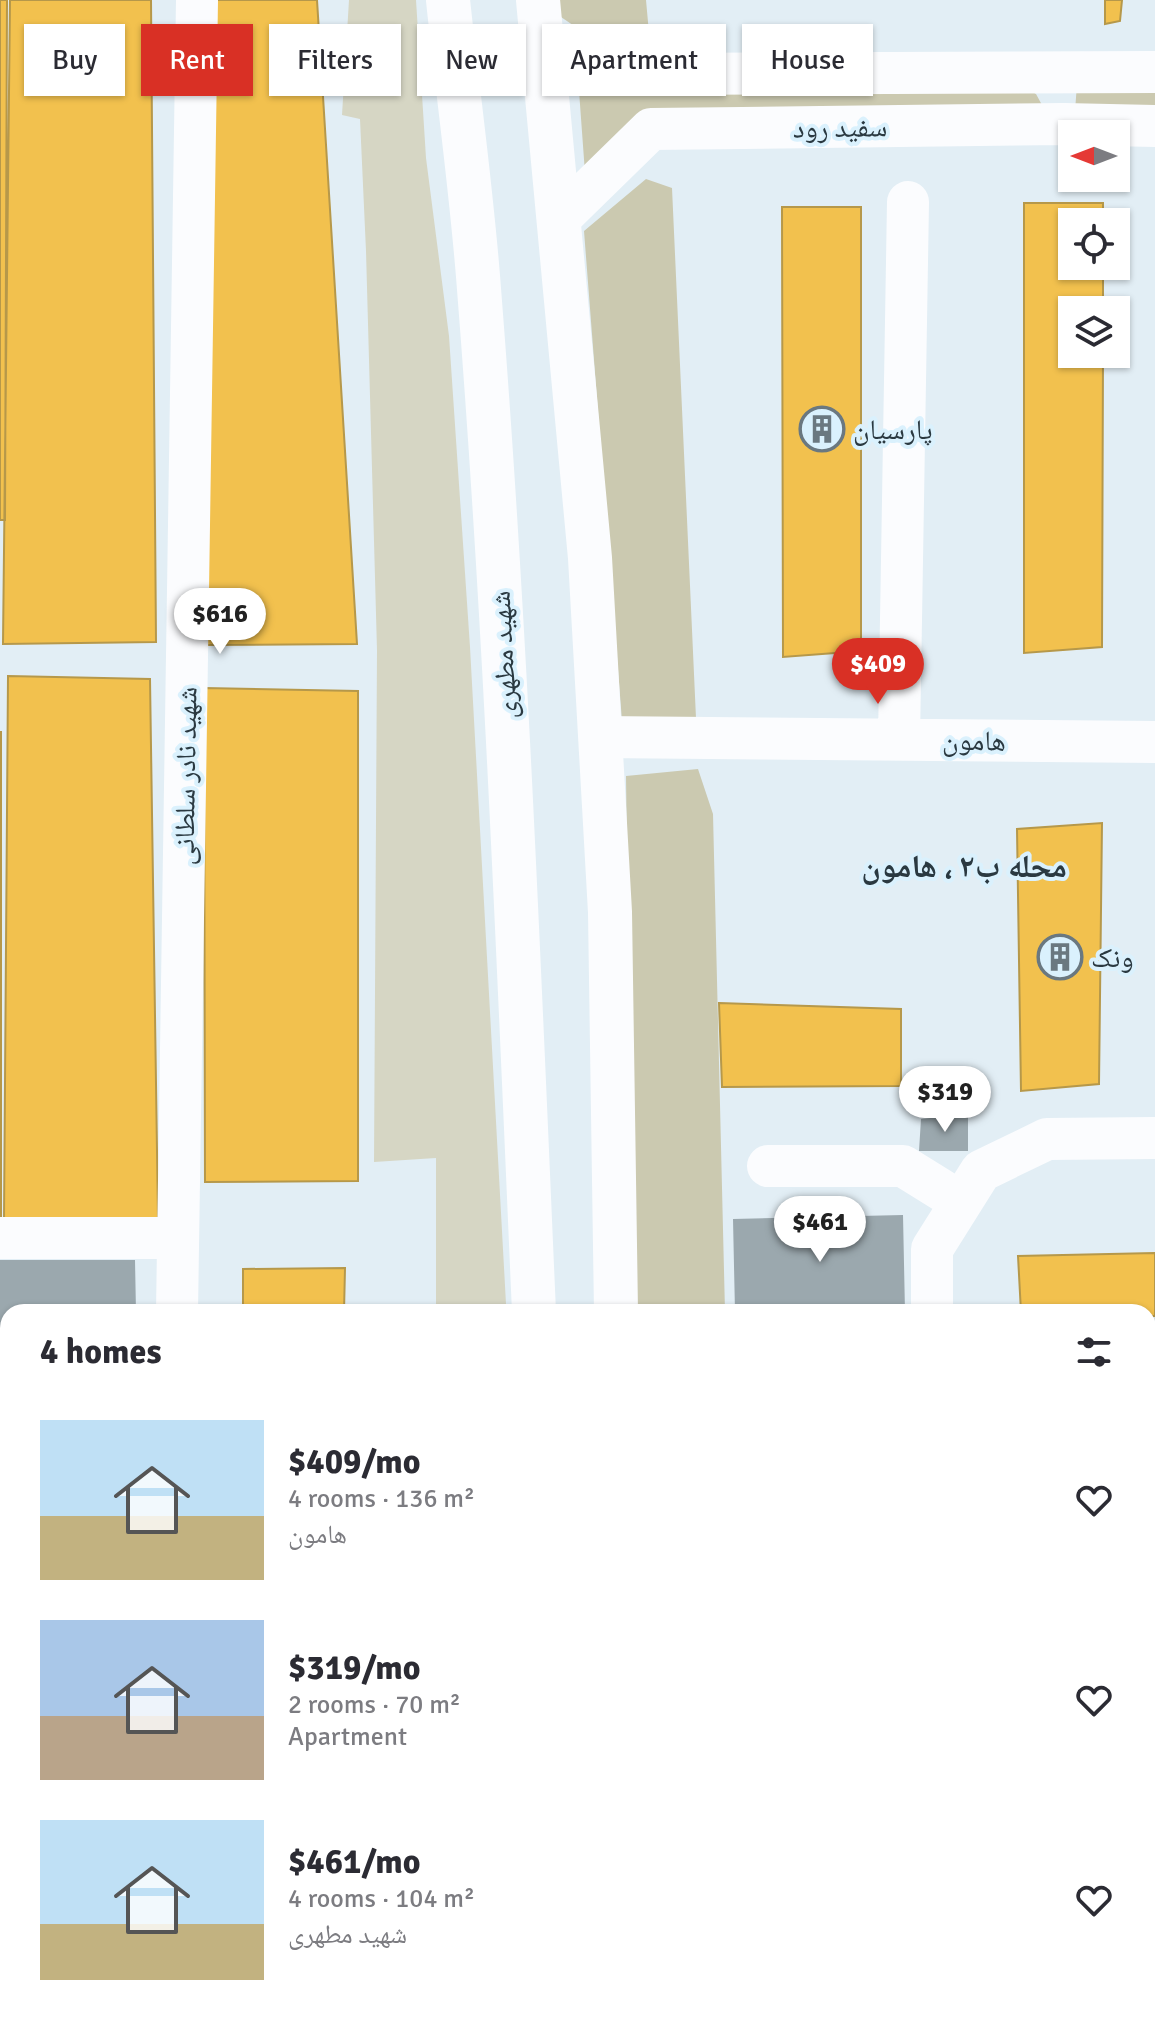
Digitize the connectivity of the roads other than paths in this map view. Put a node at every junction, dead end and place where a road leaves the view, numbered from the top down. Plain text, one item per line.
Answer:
1 (197, 0) edge
2 (448, 0) edge
3 (538, 0) edge
4 (541, 45) junction
5 (1064, 71) junction
6 (1155, 72) edge
7 (1064, 120) edge
8 (1058, 124) edge
9 (1130, 125) edge
10 (1155, 126) edge
11 (908, 202) dead end
12 (560, 218) junction
13 (600, 737) junction
14 (899, 739) junction
15 (1155, 742) edge
16 (1155, 1138) edge
17 (768, 1166) dead end
18 (961, 1202) junction
19 (0, 1238) edge
20 (178, 1238) junction
21 (177, 1304) edge
22 (534, 1304) edge
23 (616, 1304) edge
24 (932, 1304) edge

1 - 20 street, شهید نادر سلطانی
2 - 22 main road, شهید مطهری
3 - 4 main road
4 - 5 street, سفید رود
4 - 12 main road
5 - 6 street, سفید رود
5 - 7 street
8 - 12 street, سفید رود
9 - 10 street, سفید رود
11 - 14 street
12 - 13 main road
13 - 14 street, هامون
13 - 23 main road
14 - 15 street, هامون
16 - 18 street
17 - 18 street
18 - 24 street
19 - 20 street
20 - 21 street, شهید نادر سلطانی

